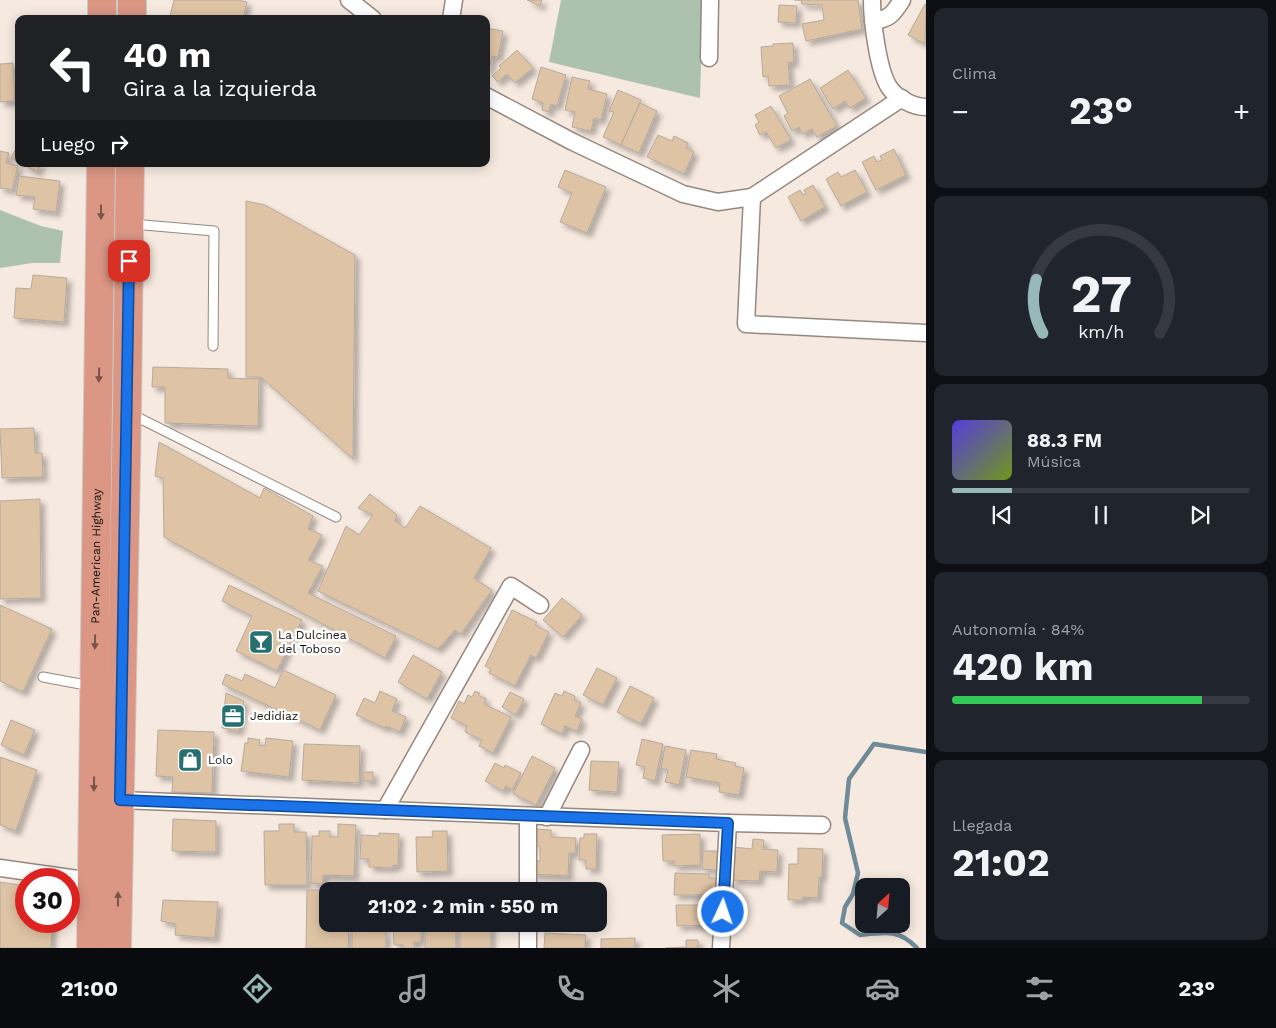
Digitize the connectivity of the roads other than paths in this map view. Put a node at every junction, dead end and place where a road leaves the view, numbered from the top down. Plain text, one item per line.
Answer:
1 (102, 0) edge
2 (132, 0) edge
3 (349, 0) edge
4 (454, 0) edge
5 (710, 0) edge
6 (872, 0) edge
7 (902, 0) edge
8 (102, 15) edge
9 (132, 15) edge
10 (368, 15) edge
11 (452, 15) edge
12 (873, 21) junction
13 (709, 58) dead end
14 (490, 98) edge
15 (902, 98) junction
16 (926, 107) edge
17 (101, 167) edge
18 (130, 167) edge
19 (752, 197) junction
20 (129, 223) junction
21 (926, 333) edge
22 (213, 346) dead end
23 (113, 411) junction
24 (336, 517) dead end
25 (540, 605) dead end
26 (43, 677) dead end
27 (108, 693) junction
28 (581, 750) dead end
29 (120, 800) junction
30 (385, 810) junction
31 (528, 816) junction
32 (547, 817) junction
33 (728, 823) junction
34 (822, 825) dead end
35 (0, 868) edge
36 (528, 882) edge
37 (92, 891) junction
38 (528, 932) edge
39 (91, 948) edge
40 (100, 948) edge
41 (117, 948) edge
42 (528, 948) edge
43 (721, 948) edge

1 - 8 highway
2 - 9 highway
3 - 10 street
4 - 11 street
5 - 13 street
6 - 12 street
7 - 12 street
12 - 15 street
14 - 19 street
15 - 16 street
15 - 19 street
17 -> 23 highway, Pan-American Highway
18 - 20 highway, Pan-American Highway
19 - 21 street
20 - 22 lane
20 - 23 highway, Pan-American Highway
23 - 24 lane
23 - 27 highway, Pan-American Highway
25 - 30 street
26 - 27 lane
27 - 29 highway, Pan-American Highway
27 -> 37 highway, Pan-American Highway
28 - 32 street
29 - 30 street
41 -> 29 highway, Pan-American Highway
30 - 31 street
31 - 32 street
31 - 36 street
32 - 33 street
33 - 34 street
33 - 43 street
35 - 37 street
37 - 39 highway, Pan-American Highway
37 - 40 highway
38 - 42 street

